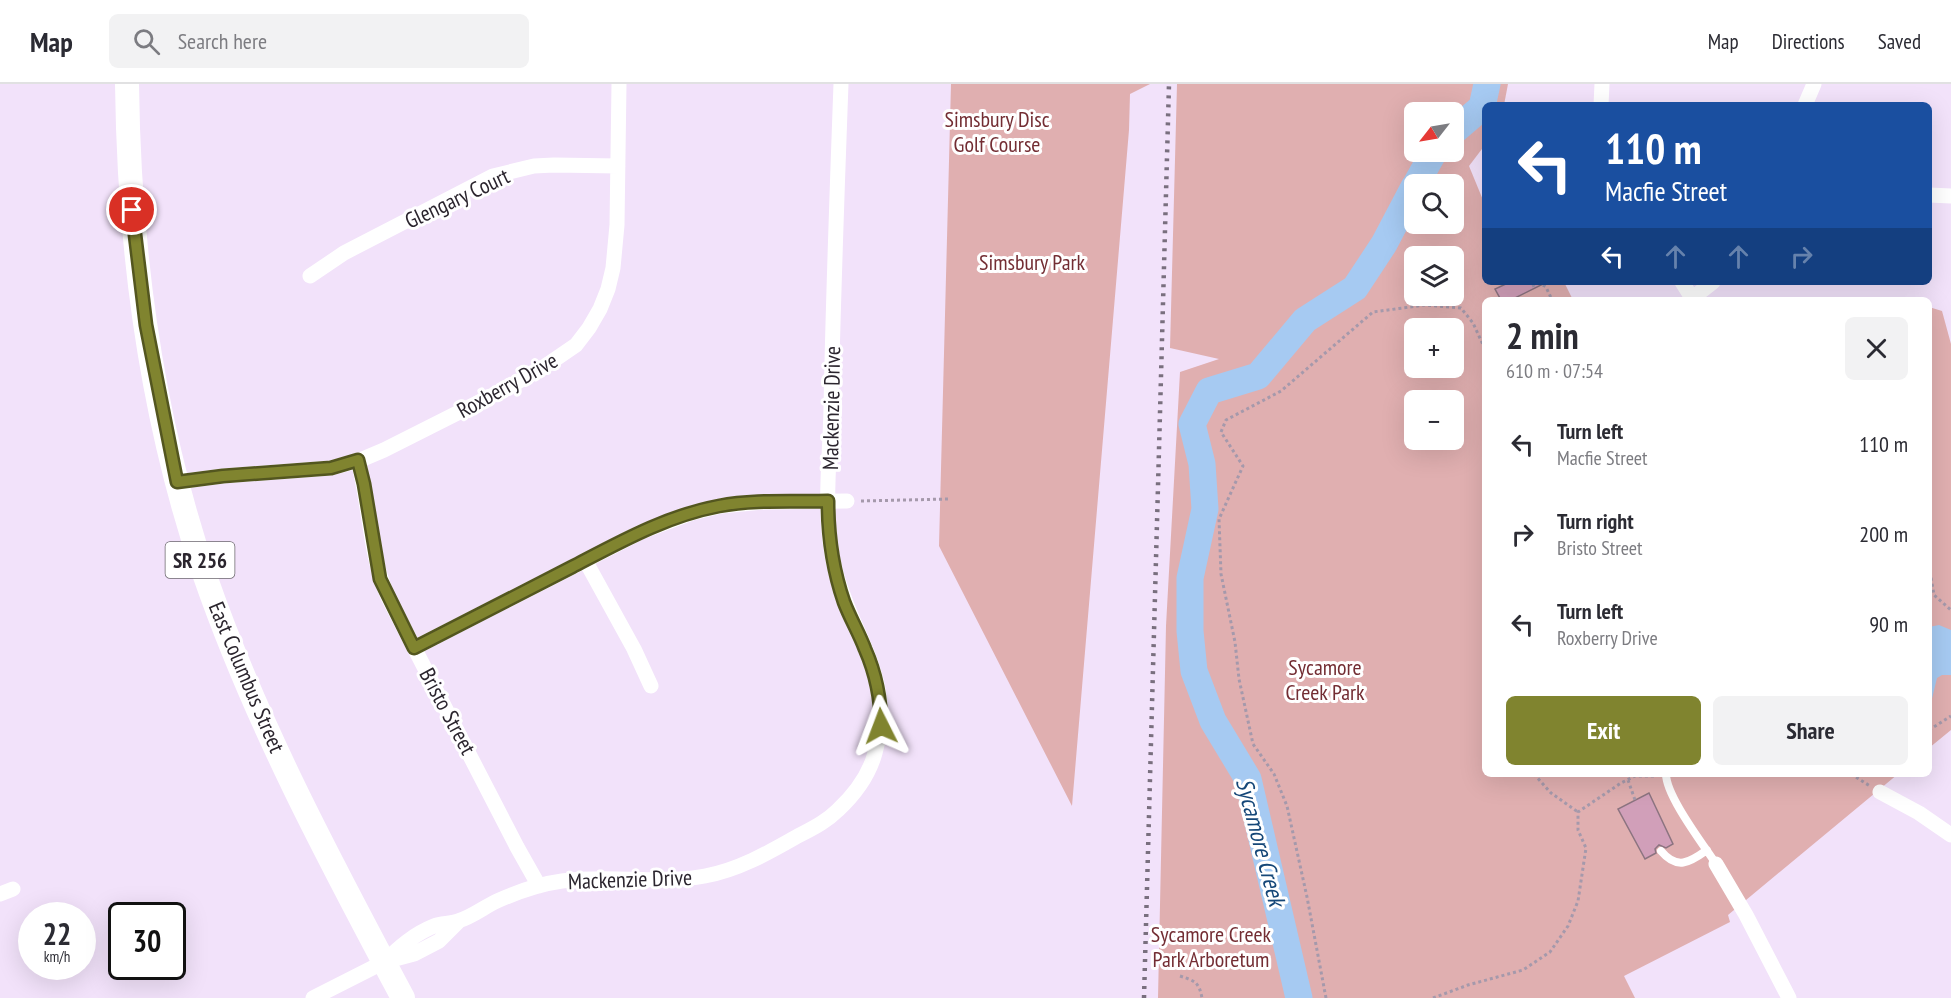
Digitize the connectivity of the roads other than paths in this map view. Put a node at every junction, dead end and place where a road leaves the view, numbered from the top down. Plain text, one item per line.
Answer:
1 (127, 84) edge
2 (619, 84) edge
3 (841, 84) edge
4 (1602, 84) edge
5 (1814, 84) edge
6 (1601, 102) edge
7 (1807, 102) edge
8 (618, 166) junction
9 (1932, 195) edge
10 (1951, 196) edge
11 (310, 276) dead end
12 (1709, 285) edge
13 (1694, 297) edge
14 (358, 460) junction
15 (177, 482) junction
16 (828, 501) junction
17 (848, 501) road end
18 (585, 560) junction
19 (414, 648) junction
20 (651, 686) dead end
21 (1666, 777) edge
22 (1880, 792) road end
23 (1951, 835) edge
24 (1707, 850) junction
25 (1661, 851) dead end
26 (1716, 864) joint
27 (539, 886) junction
28 (384, 962) junction
29 (313, 998) edge
30 (403, 998) edge
31 (1789, 998) edge

1 - 15 main road, East Columbus Street / SR 256
2 - 8 street, Roxberry Drive
3 - 16 street, Mackenzie Drive
4 - 6 street
5 - 7 street
8 - 11 street, Glengary Court
8 - 14 street, Roxberry Drive
9 - 10 street
12 - 13 street
14 - 15 street, Roxberry Drive
14 - 19 street, Bristo Street
15 - 28 main road, East Columbus Street / SR 256
16 - 17 street
16 - 18 street
16 - 27 street, Mackenzie Drive
18 - 19 street
18 - 20 street
19 - 27 street, Bristo Street
21 - 24 lane
22 - 23 street
24 - 25 lane
24 - 26 lane
26 - 31 street
27 - 28 street, Mackenzie Drive
28 - 29 street, Mackenzie Drive
28 - 30 main road, East Columbus Street / SR 256

